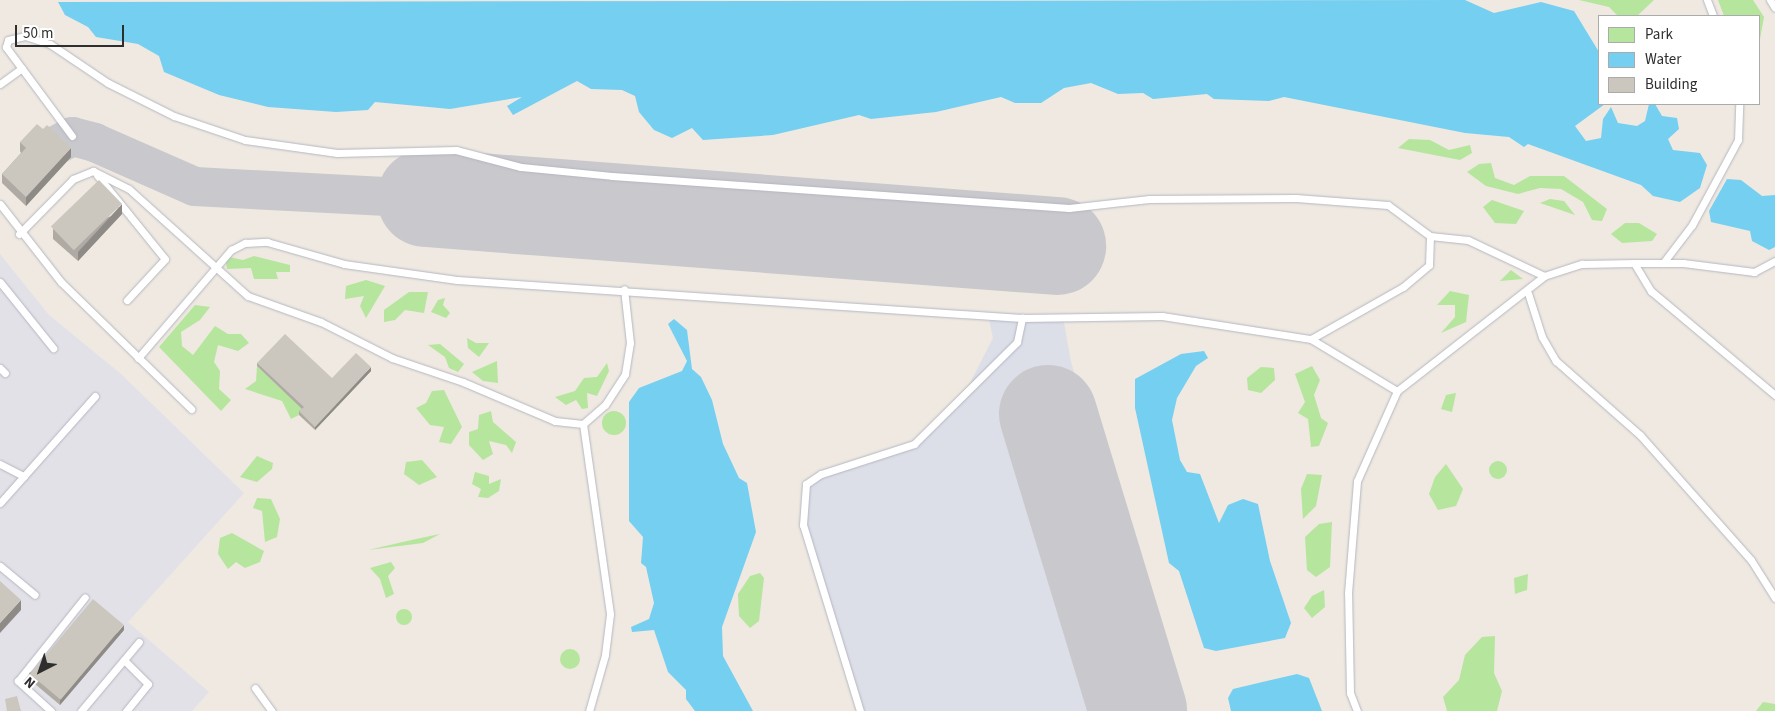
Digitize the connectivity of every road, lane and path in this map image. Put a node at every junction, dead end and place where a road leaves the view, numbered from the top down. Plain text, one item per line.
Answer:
1 (1707, 0) edge
2 (1770, 0) edge
3 (1775, 8) edge
4 (1714, 15) edge
5 (22, 68) junction
6 (0, 84) edge
7 (1740, 105) edge
8 (72, 136) dead end
9 (93, 171) junction
10 (0, 204) edge
11 (19, 234) junction
12 (1430, 236) junction
13 (1775, 261) edge
14 (1634, 263) junction
15 (1663, 263) junction
16 (216, 268) junction
17 (1544, 276) junction
18 (0, 282) edge
19 (624, 289) junction
20 (1528, 293) junction
21 (127, 300) dead end
22 (1022, 318) junction
23 (1311, 339) junction
24 (53, 348) dead end
25 (138, 358) junction
26 (1397, 391) junction
27 (1775, 395) edge
28 (95, 396) dead end
29 (191, 410) dead end
30 (583, 424) junction
31 (0, 464) edge
32 (24, 476) junction
33 (0, 503) edge
34 (0, 566) edge
35 (34, 595) dead end
36 (85, 597) dead end
37 (1775, 598) edge
38 (138, 642) dead end
39 (124, 660) junction
40 (255, 688) dead end
41 (51, 711) edge
42 (81, 711) edge
43 (126, 711) edge
44 (272, 711) edge
45 (589, 711) edge
46 (860, 711) edge
47 (1357, 711) edge

1 - 4 lane
2 - 3 lane
5 - 6 lane
5 - 8 lane
5 - 12 lane
7 - 15 lane
9 - 11 lane
9 - 16 lane
9 - 21 lane
10 - 11 lane
11 - 25 lane
12 - 17 lane
12 - 23 lane
13 - 15 lane
14 - 15 lane
14 - 17 lane
14 - 27 lane
16 - 19 lane
16 - 25 lane
16 - 30 lane
17 - 20 lane
18 - 24 lane
19 - 22 lane
19 - 30 lane
20 - 26 lane
20 - 37 lane
22 - 23 lane
22 - 46 lane
23 - 26 lane
25 - 29 lane
26 - 47 lane
28 - 32 lane
30 - 45 lane
31 - 32 lane
32 - 33 lane
34 - 35 lane
36 - 41 lane
38 - 39 lane
39 - 42 lane
39 - 43 lane
40 - 44 lane

